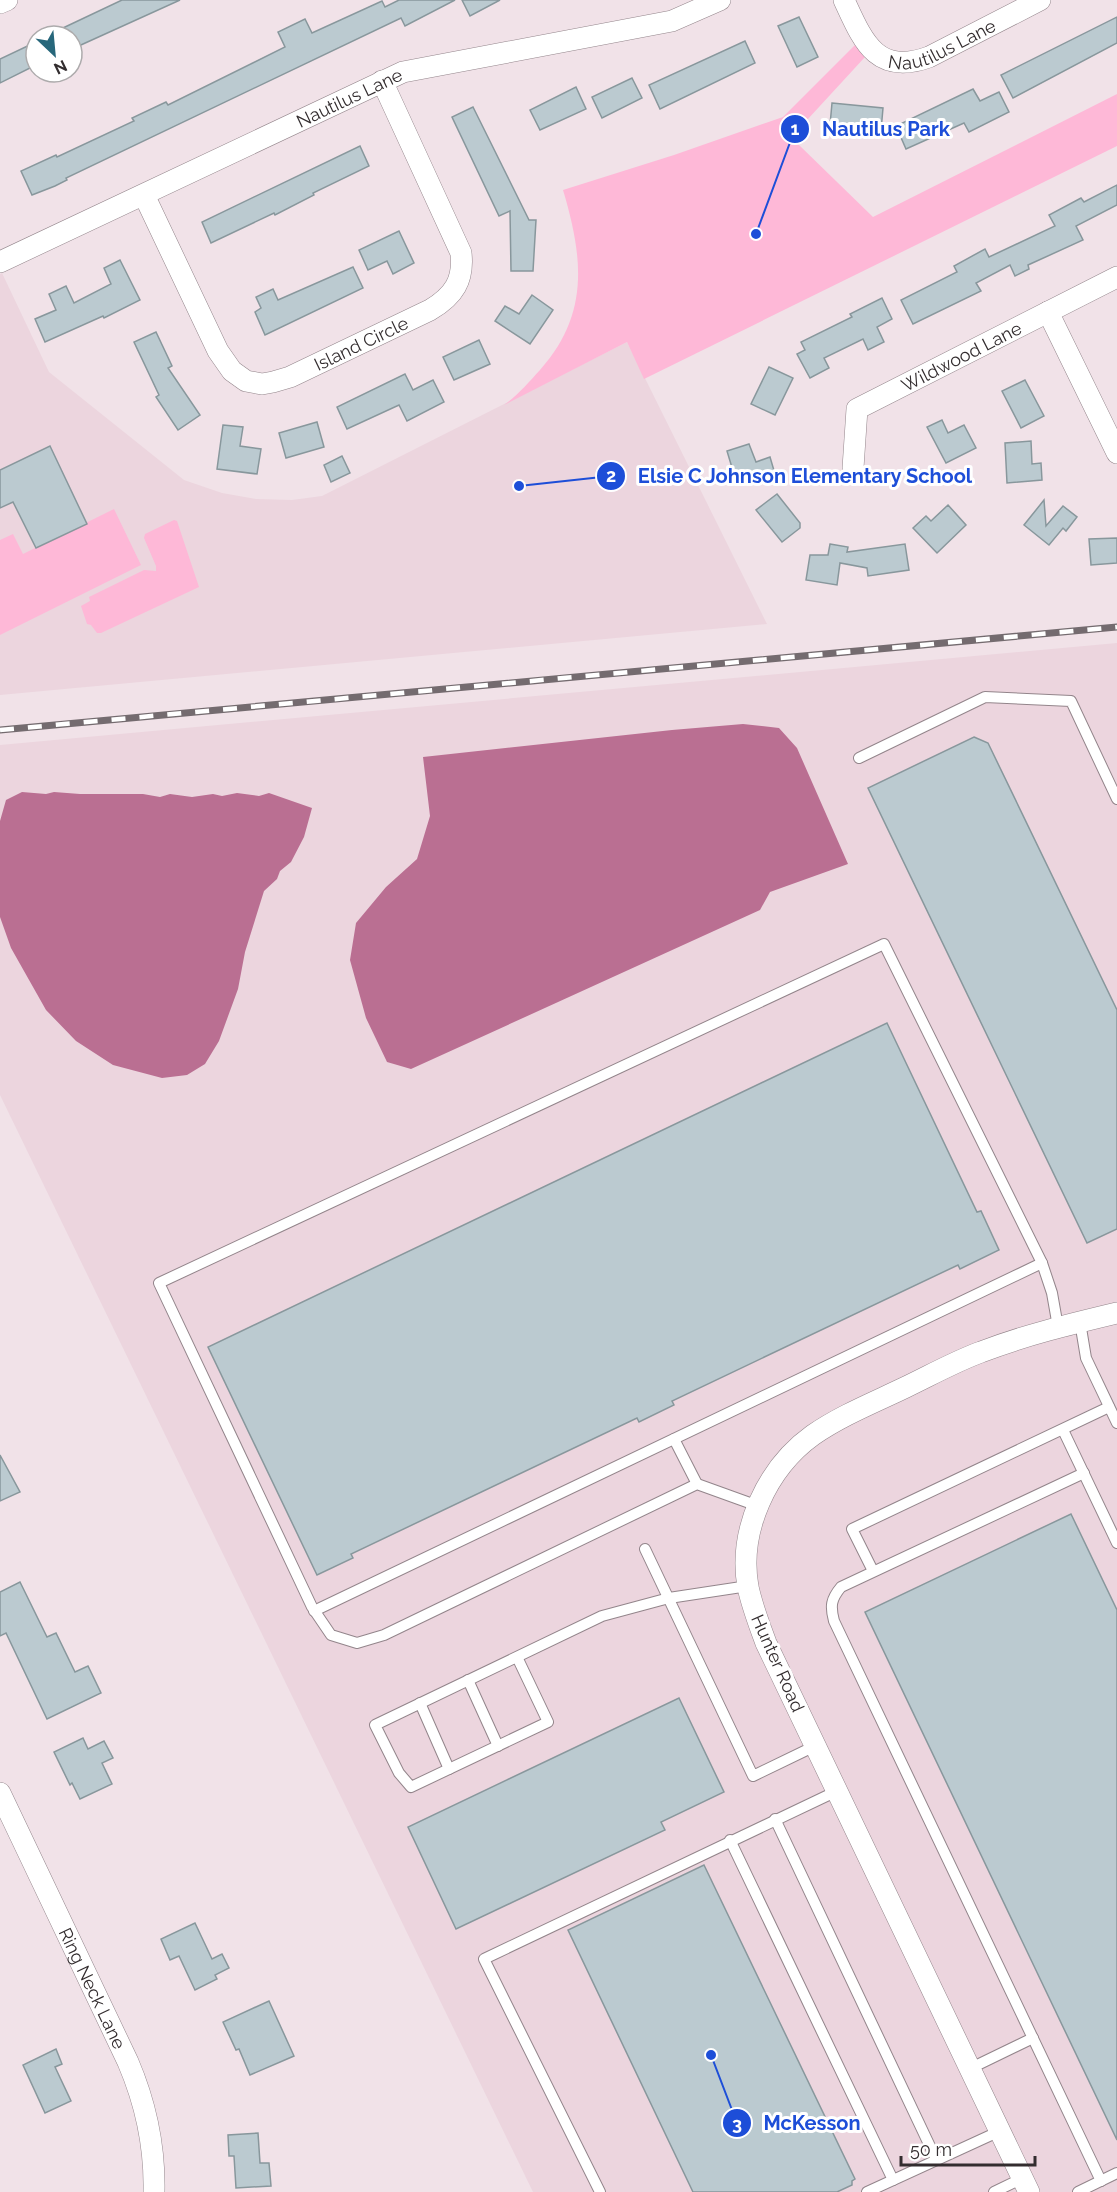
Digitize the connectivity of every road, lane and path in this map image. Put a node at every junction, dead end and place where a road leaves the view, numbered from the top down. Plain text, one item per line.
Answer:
1 (7, 0) edge
2 (720, 0) edge
3 (844, 0) edge
4 (1040, 0) edge
5 (0, 3) edge
6 (382, 81) junction
7 (144, 195) junction
8 (3, 253) edge
9 (1117, 277) edge
10 (1048, 312) junction
11 (1117, 453) edge
12 (853, 468) dead end
13 (859, 758) dead end
14 (1117, 799) edge
15 (1042, 1263) junction
16 (1117, 1313) edge
17 (1080, 1322) junction
18 (1058, 1327) junction
19 (1109, 1407) junction
20 (1117, 1423) edge
21 (1063, 1430) junction
22 (675, 1439) junction
23 (1084, 1473) junction
24 (697, 1484) junction
25 (758, 1506) junction
26 (1117, 1543) edge
27 (645, 1549) dead end
28 (873, 1571) junction
29 (748, 1586) junction
30 (669, 1598) junction
31 (315, 1611) junction
32 (517, 1657) junction
33 (468, 1680) junction
34 (420, 1703) junction
35 (498, 1746) junction
36 (815, 1746) junction
37 (449, 1769) junction
38 (837, 1791) junction
39 (0, 1792) edge
40 (775, 1819) junction
41 (730, 1840) junction
42 (1033, 2038) junction
43 (969, 2069) junction
44 (1000, 2131) junction
45 (936, 2160) junction
46 (1117, 2173) edge
47 (893, 2180) junction
48 (1101, 2181) junction
49 (1026, 2185) edge
50 (154, 2192) edge
51 (600, 2192) edge
52 (867, 2192) edge
53 (994, 2192) edge
54 (1078, 2192) edge

1 - 5 street
2 - 6 street, Nautilus Lane
3 - 4 street, Nautilus Lane
6 - 7 street, Nautilus Lane
6 - 7 street, Island Circle
7 - 8 street, Nautilus Lane
9 - 10 street, Wildwood Lane
10 - 11 street
10 - 12 street, Wildwood Lane
13 - 14 lane
15 - 18 lane
15 - 22 lane
15 - 31 lane
16 - 17 street, Hunter Road
17 - 18 street, Hunter Road
17 - 19 lane
18 - 25 street, Hunter Road
19 - 20 lane
19 - 21 lane
21 - 23 lane
21 - 28 lane
22 - 24 lane
22 - 31 lane
23 - 26 lane
23 - 28 lane
24 - 25 lane
24 - 31 lane
25 - 29 street, Hunter Road
27 - 30 lane
28 - 42 lane
29 - 30 lane
29 - 36 street, Hunter Road
30 - 32 lane
30 - 36 lane
32 - 33 lane
32 - 35 lane
33 - 34 lane
33 - 35 lane
34 - 37 lane
34 - 37 lane
35 - 37 lane
36 - 38 street, Hunter Road
38 - 40 lane
38 - 43 street, Hunter Road
39 - 50 street, Ring Neck Lane
40 - 41 lane
40 - 45 lane
41 - 47 lane
41 - 51 lane
42 - 43 lane
42 - 48 lane
43 - 44 street, Hunter Road
44 - 45 lane
44 - 49 street, Hunter Road
45 - 47 lane
46 - 48 lane
47 - 52 lane
48 - 54 lane
49 - 53 lane

